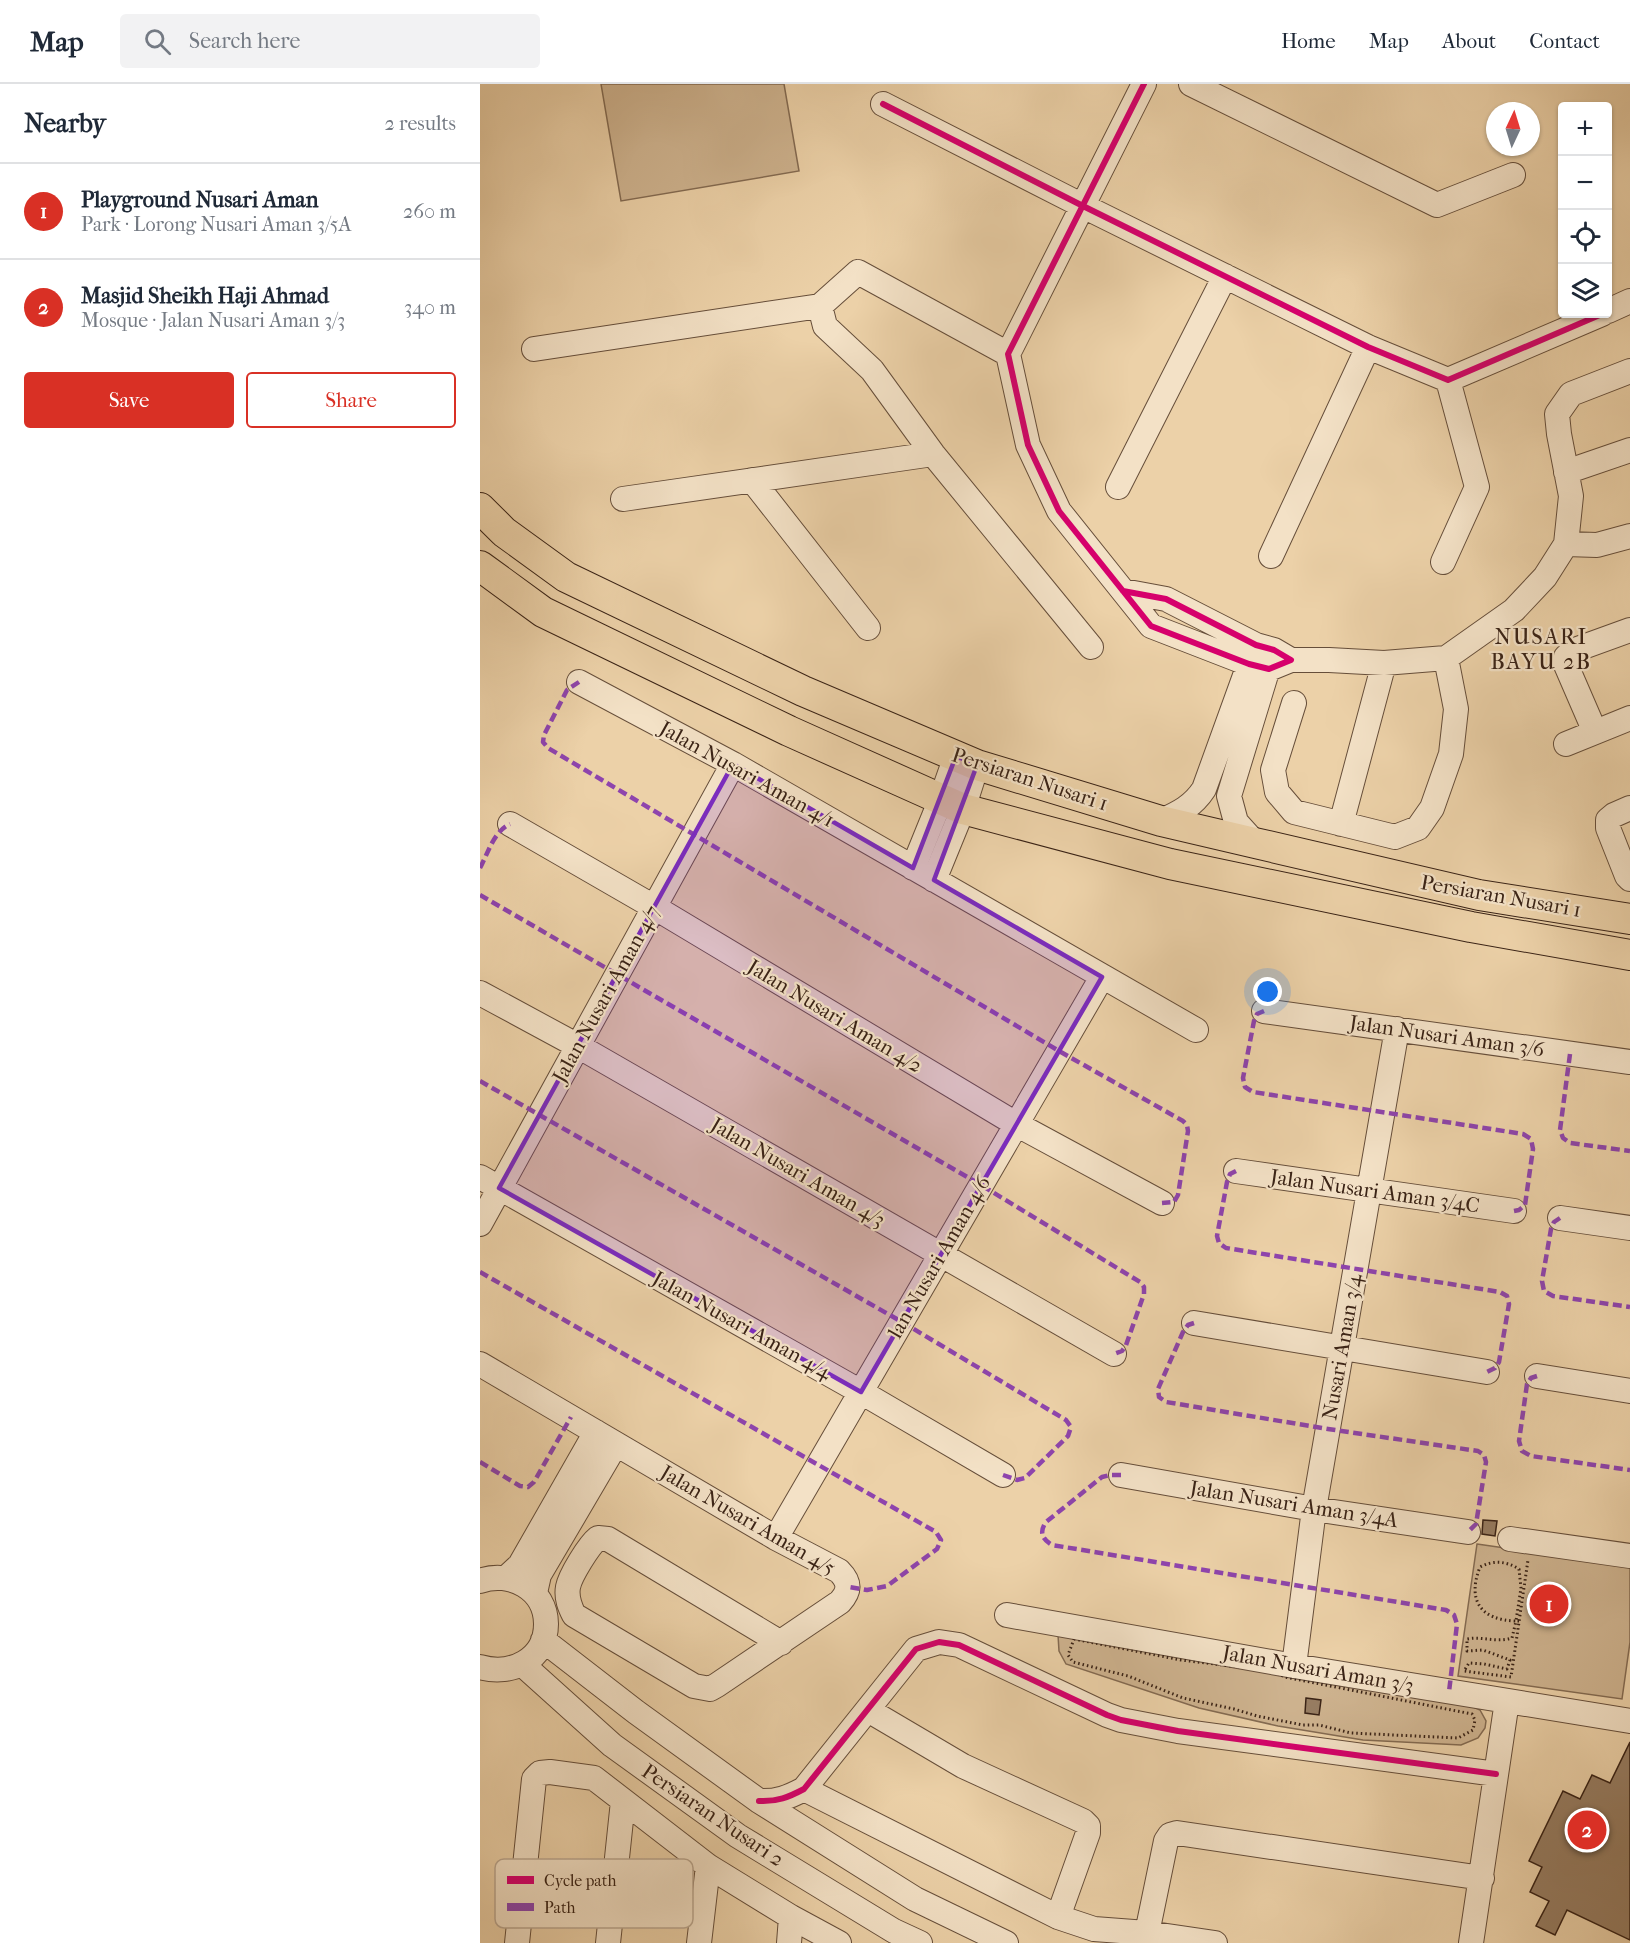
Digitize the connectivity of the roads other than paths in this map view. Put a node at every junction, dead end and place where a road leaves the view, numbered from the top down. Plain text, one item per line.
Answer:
1 (1144, 84) edge
2 (1191, 84) edge
3 (883, 104) dead end
4 (1513, 175) dead end
5 (1083, 206) junction
6 (1225, 276) junction
7 (1630, 301) edge
8 (820, 306) junction
9 (1612, 309) edge
10 (1593, 318) edge
11 (1368, 347) junction
12 (534, 349) dead end
13 (1008, 354) junction
14 (1630, 371) edge
15 (1448, 380) junction
16 (1630, 450) edge
17 (933, 454) junction
18 (1566, 472) junction
19 (752, 480) junction
20 (1118, 487) dead end
21 (623, 499) dead end
22 (480, 508) edge
23 (1630, 536) edge
24 (1566, 544) junction
25 (1271, 556) dead end
26 (1443, 562) dead end
27 (480, 566) edge
28 (868, 628) dead end
29 (1630, 630) edge
30 (1091, 647) dead end
31 (1268, 658) junction
32 (1446, 658) junction
33 (1384, 663) junction
34 (579, 682) dead end
35 (1294, 703) dead end
36 (1630, 718) edge
37 (1595, 732) junction
38 (1566, 744) dead end
39 (966, 761) junction
40 (733, 764) junction
41 (952, 804) junction
42 (1630, 808) edge
43 (1161, 821) junction
44 (510, 824) dead end
45 (1341, 824) junction
46 (1255, 843) junction
47 (913, 868) junction
48 (1630, 879) edge
49 (934, 880) junction
50 (654, 907) junction
51 (1630, 919) edge
52 (1630, 955) edge
53 (1102, 978) junction
54 (480, 993) edge
55 (1264, 1011) dead end
56 (1396, 1029) junction
57 (1196, 1030) dead end
58 (578, 1046) junction
59 (1630, 1062) edge
60 (1016, 1124) junction
61 (1236, 1171) dead end
62 (490, 1183) edge
63 (1368, 1191) junction
64 (1162, 1203) dead end
65 (1514, 1211) dead end
66 (1560, 1218) dead end
67 (480, 1224) edge
68 (1630, 1228) edge
69 (941, 1254) junction
70 (1194, 1323) dead end
71 (1342, 1347) junction
72 (1114, 1354) dead end
73 (480, 1364) edge
74 (1486, 1372) dead end
75 (1537, 1376) dead end
76 (1630, 1391) edge
77 (861, 1392) junction
78 (606, 1438) junction
79 (1003, 1474) dead end
80 (1121, 1475) dead end
81 (1314, 1509) junction
82 (1468, 1532) dead end
83 (776, 1538) junction
84 (1520, 1545) road end
85 (1630, 1556) edge
86 (507, 1577) junction
87 (480, 1581) edge
88 (535, 1593) junction
89 (1007, 1615) dead end
90 (543, 1640) junction
91 (781, 1643) junction
92 (522, 1664) junction
93 (1290, 1671) junction
94 (484, 1673) edge
95 (1507, 1701) junction
96 (868, 1710) junction
97 (1630, 1721) edge
98 (1496, 1774) junction
99 (804, 1789) junction
100 (623, 1801) junction
101 (759, 1801) junction
102 (810, 1833) junction
103 (526, 1859) edge
104 (617, 1859) edge
105 (708, 1866) junction
106 (1482, 1878) junction
107 (791, 1917) junction
108 (1058, 1917) junction
109 (519, 1928) edge
110 (610, 1928) edge
111 (1147, 1933) junction
112 (517, 1943) edge
113 (608, 1943) edge
114 (699, 1943) edge
115 (789, 1943) edge
116 (839, 1943) edge
117 (920, 1943) edge
118 (1006, 1943) edge
119 (1215, 1943) edge
120 (1471, 1943) edge

1 - 5 street
2 - 4 street
3 - 5 street
5 - 6 street
5 - 13 street
6 - 11 street
6 - 20 street
7 - 9 street
8 - 12 street
8 - 13 street
8 - 17 street
10 - 15 street
11 - 15 street
11 - 25 street
13 - 31 street
14 - 18 street
15 - 26 street
16 - 18 street
17 - 19 street
17 - 30 street
18 - 24 street
19 - 21 street
19 - 28 street
22 - 39 main road, Persiaran Nusari 1
23 - 24 street
24 - 32 street
27 - 41 main road, Persiaran Nusari 1
29 - 37 street
31 - 33 street
31 - 43 street
31 - 46 street
32 - 33 street
32 - 45 street
33 - 45 street
34 - 40 street, Jalan Nusari Aman 4/1
35 - 45 street
36 - 37 street
37 - 38 street
39 - 41 street
39 - 43 main road, Persiaran Nusari 1
40 - 47 street, Jalan Nusari Aman 4/1
40 - 50 street, Jalan Nusari Aman 4/7
41 - 47 street
41 - 49 street
41 - 52 main road, Persiaran Nusari 1
42 - 48 street
43 - 46 main road, Persiaran Nusari 1
44 - 50 street, Jalan Nusari Aman 4/2
46 - 51 main road, Persiaran Nusari 1
47 - 49 street, Jalan Nusari Aman 4/1
49 - 53 street
50 - 58 street, Jalan Nusari Aman 4/7
50 - 60 street, Jalan Nusari Aman 4/2
53 - 57 street
53 - 60 street, lan Nusari Aman 4/6
54 - 58 street, Jalan Nusari Aman 4/3
55 - 56 street, Jalan Nusari Aman 3/6
56 - 59 street, Jalan Nusari Aman 3/6
56 - 63 street, Nusari Aman 3/4
58 - 62 street, Jalan Nusari Aman 4/7
58 - 69 street, Jalan Nusari Aman 4/3
60 - 64 street, Jalan Nusari Aman 4/2
60 - 69 street, lan Nusari Aman 4/6
61 - 63 street, Jalan Nusari Aman 3/4C
62 - 67 street, Jalan Nusari Aman 4/7
62 - 77 street, Jalan Nusari Aman 4/4
63 - 65 street, Jalan Nusari Aman 3/4C
63 - 71 street, Nusari Aman 3/4
66 - 68 street
69 - 72 street, Jalan Nusari Aman 4/3
69 - 77 street, lan Nusari Aman 4/6
70 - 71 street
71 - 74 street
71 - 81 street, Nusari Aman 3/4
73 - 78 street, Jalan Nusari Aman 4/5
75 - 76 street
77 - 79 street, Jalan Nusari Aman 4/4
77 - 83 street, lan Nusari Aman 4/6
78 - 83 street, Jalan Nusari Aman 4/5
78 - 86 street
78 - 88 street
80 - 81 street, Jalan Nusari Aman 3/4A
81 - 82 street, Jalan Nusari Aman 3/4A
81 - 93 street, Nusari Aman 3/4
83 - 91 street, Jalan Nusari Aman 4/5
84 - 85 street
86 - 87 street
86 - 88 street
88 - 90 street
89 - 93 street, Jalan Nusari Aman 3/3
90 - 92 street
90 - 101 street, Persiaran Nusari 2
91 - 91 street, Jalan Nusari Aman 4/5
92 - 94 street
92 - 117 street, Persiaran Nusari 2
93 - 95 street, Jalan Nusari Aman 3/3
95 - 97 street, Jalan Nusari Aman 3/3
95 - 98 street
96 - 98 street
96 - 99 street
96 - 108 street
98 - 106 street
99 - 101 street
99 - 102 street
99 - 108 street
100 - 103 street
100 - 104 street
100 - 105 street
101 - 102 street, Persiaran Nusari 2
102 - 118 street, Persiaran Nusari 2
105 - 107 street
105 - 114 street
106 - 111 street
106 - 120 street
107 - 115 street
107 - 116 street
108 - 111 street
109 - 112 street
110 - 113 street
111 - 119 street

